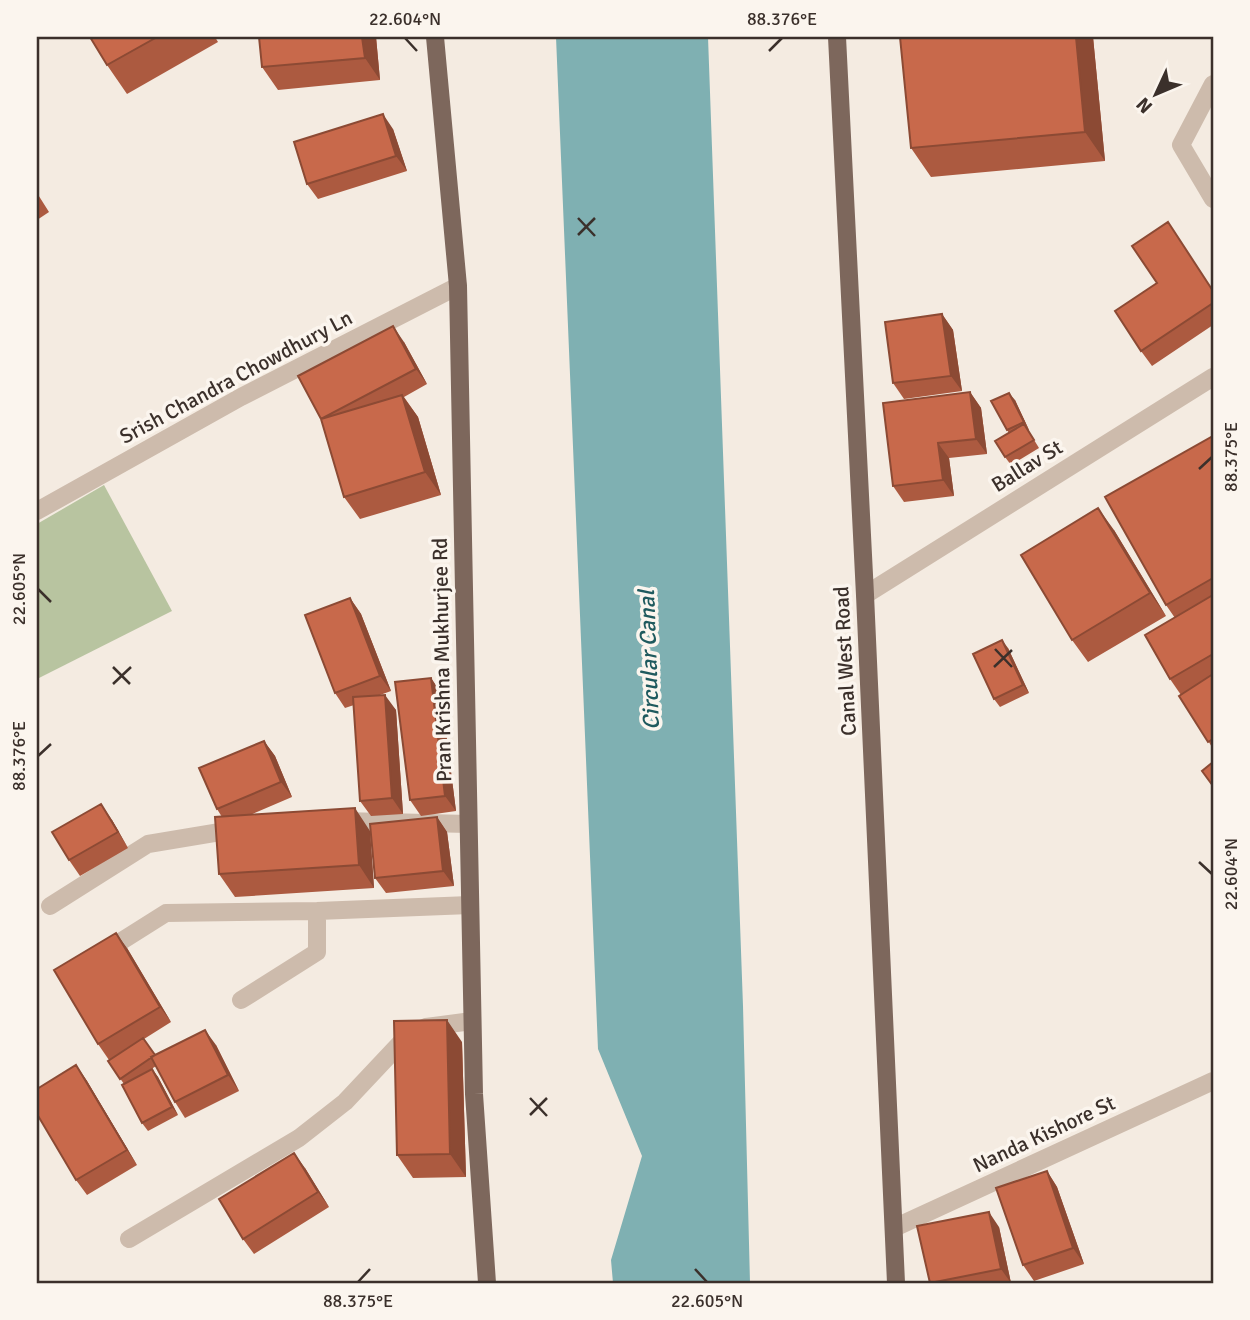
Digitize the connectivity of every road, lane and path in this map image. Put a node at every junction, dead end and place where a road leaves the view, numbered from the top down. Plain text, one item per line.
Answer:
1 (435, 37) edge
2 (837, 37) edge
3 (1213, 84) edge
4 (1213, 199) edge
5 (458, 286) junction
6 (1213, 377) edge
7 (37, 511) edge
8 (865, 595) junction
9 (321, 821) edge
10 (468, 824) junction
11 (255, 827) edge
12 (470, 905) junction
13 (50, 906) dead end
14 (317, 911) junction
15 (88, 962) edge
16 (242, 1000) dead end
17 (472, 1021) junction
18 (1213, 1081) edge
19 (894, 1228) junction
20 (130, 1238) dead end
21 (487, 1283) edge
22 (896, 1283) edge

1 - 5 main road, Pran Krishna Mukhurjee Rd
2 - 8 main road, Canal West Road
3 - 4 street
5 - 7 street, Srish Chandra Chowdhury Ln
5 - 10 main road, Pran Krishna Mukhurjee Rd
6 - 8 street, Ballav St
8 - 19 main road, Canal West Road
9 - 10 street
10 - 12 main road, Pran Krishna Mukhurjee Rd
11 - 13 street
12 - 14 street
12 - 17 main road, Pran Krishna Mukhurjee Rd
14 - 15 street
14 - 16 street
17 - 20 street
17 - 21 main road, Pran Krishna Mukhurjee Rd
18 - 19 street, Nanda Kishore St
19 - 22 main road, Canal West Road

